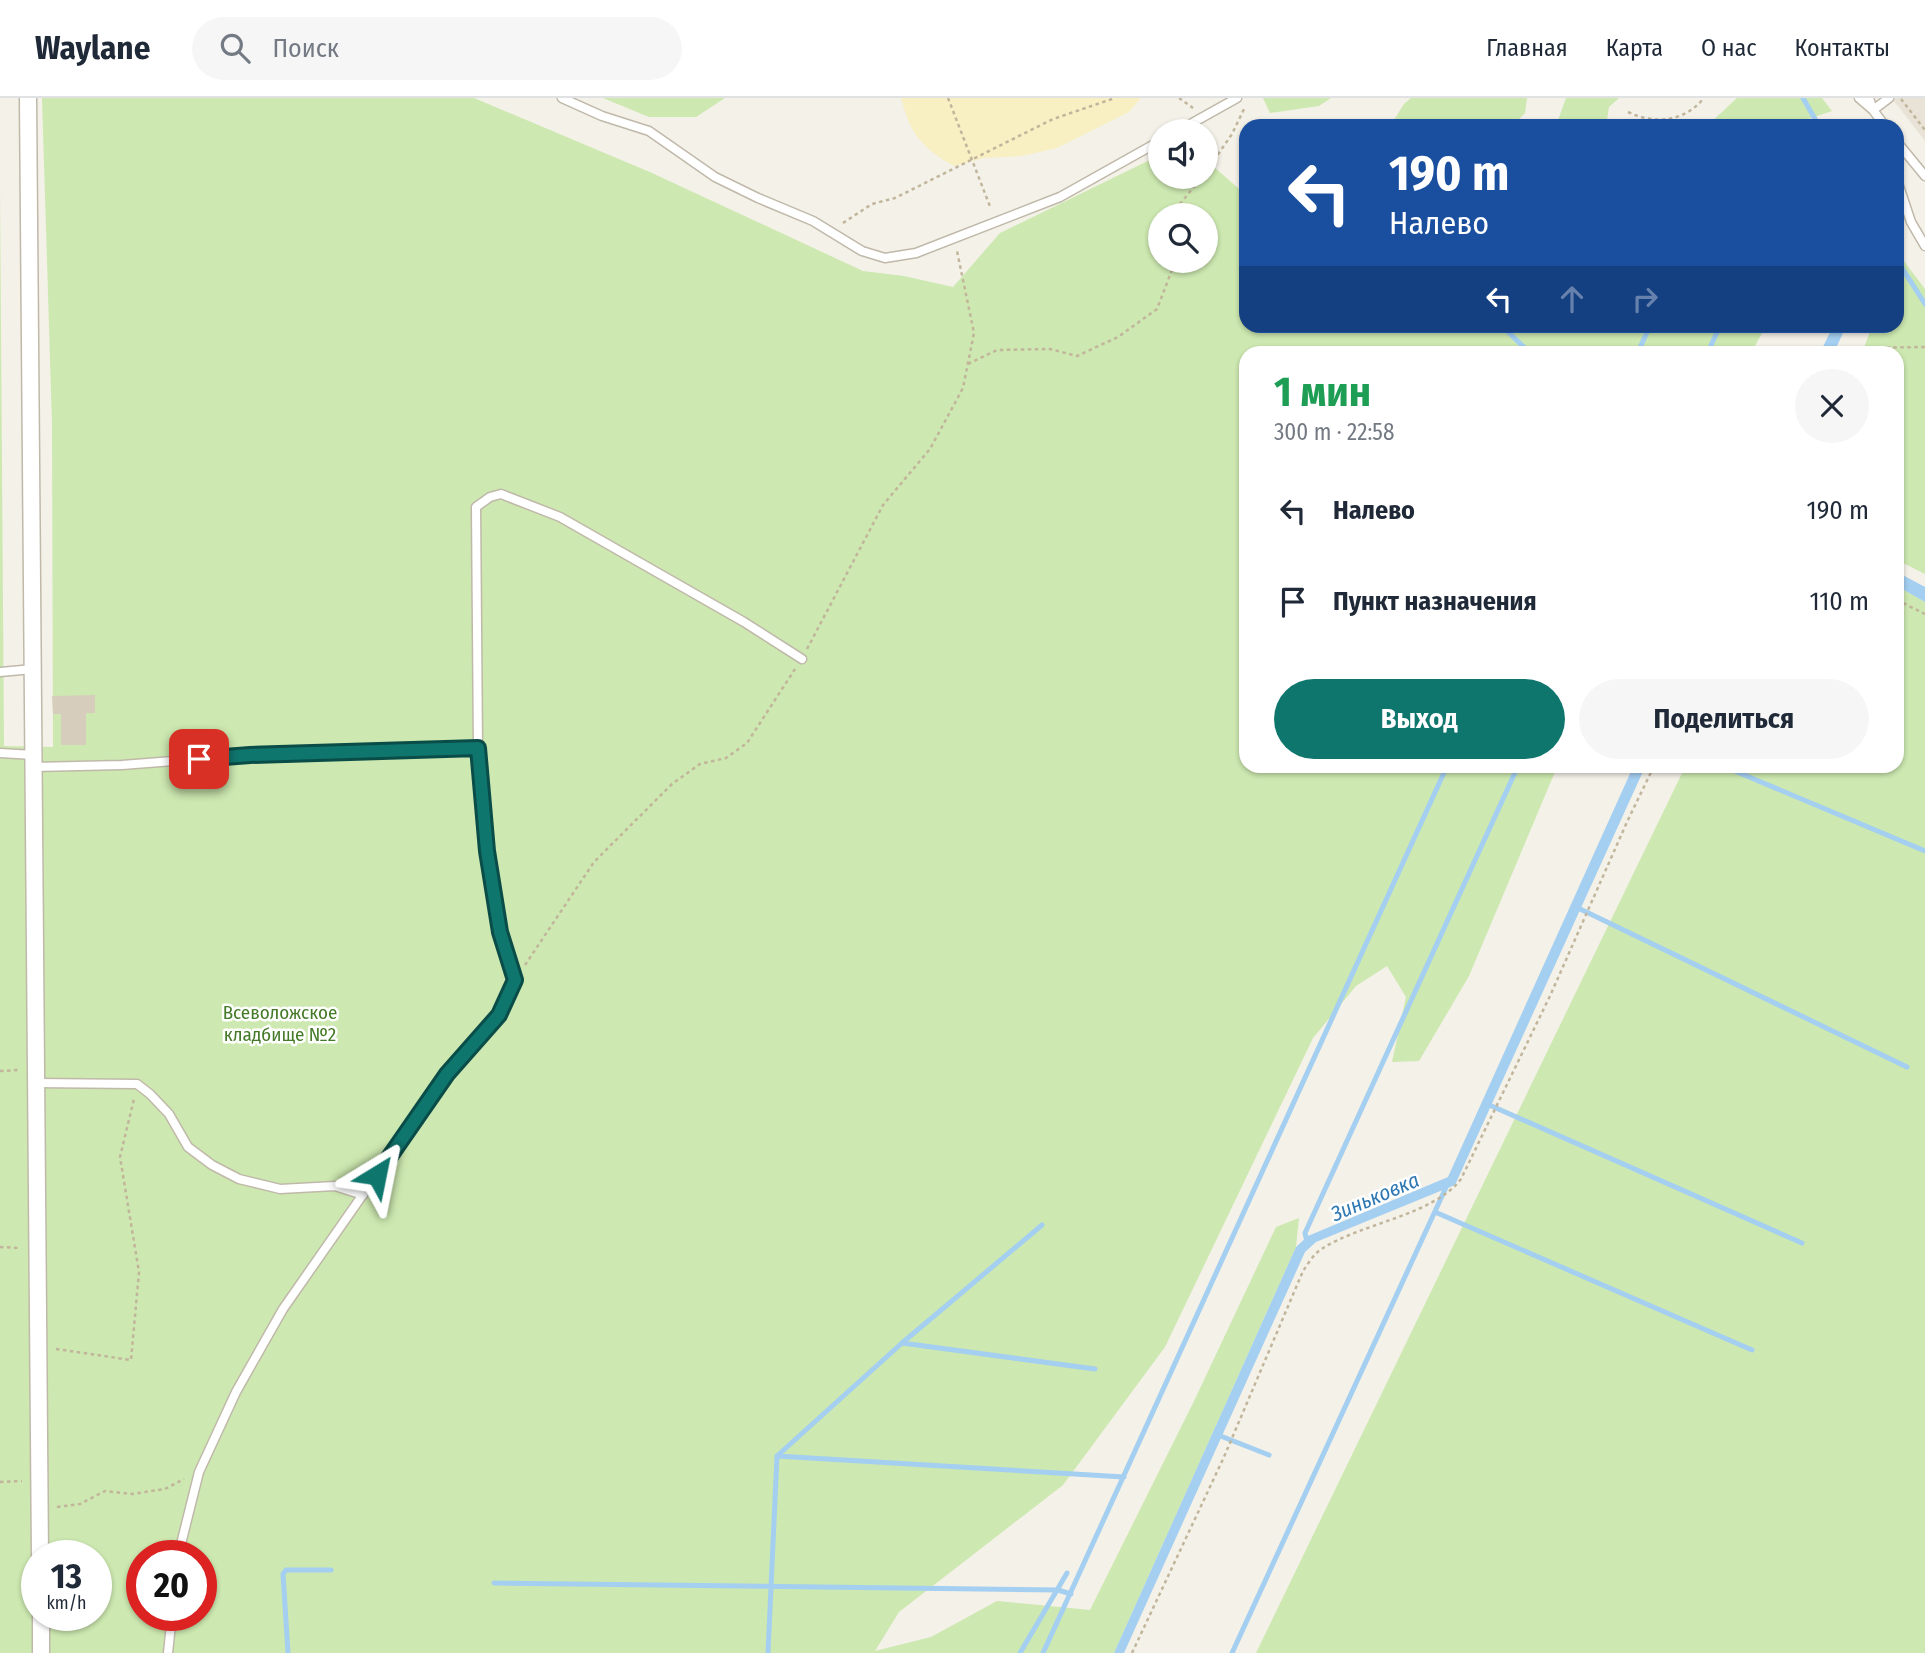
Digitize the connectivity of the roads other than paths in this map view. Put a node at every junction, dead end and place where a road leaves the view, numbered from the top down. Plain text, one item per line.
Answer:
1 (28, 98) edge
2 (562, 98) edge
3 (1237, 98) edge
4 (1859, 98) edge
5 (1869, 98) edge
6 (1889, 98) edge
7 (1873, 110) junction
8 (1199, 119) edge
9 (1880, 119) edge
10 (1148, 148) edge
11 (1904, 150) edge
12 (1925, 176) edge
13 (1904, 201) edge
14 (1925, 246) edge
15 (802, 659) road end
16 (33, 669) junction
17 (0, 672) edge
18 (478, 748) junction
19 (0, 753) edge
20 (34, 761) junction
21 (36, 1083) junction
22 (363, 1195) junction
23 (40, 1540) edge
24 (182, 1540) edge
25 (41, 1631) edge
26 (171, 1631) edge
27 (41, 1653) edge
28 (169, 1653) edge

1 - 16 street
2 - 10 lane
3 - 8 lane
4 - 7 lane
5 - 7 lane
6 - 7 lane
7 - 9 lane
11 - 12 lane
13 - 14 lane
15 - 18 lane
16 - 17 lane
16 - 20 street
18 - 20 lane
18 - 22 lane
19 - 20 lane
20 - 21 street
21 - 22 lane
21 - 23 street
22 - 24 lane
25 - 27 street
26 - 28 lane

